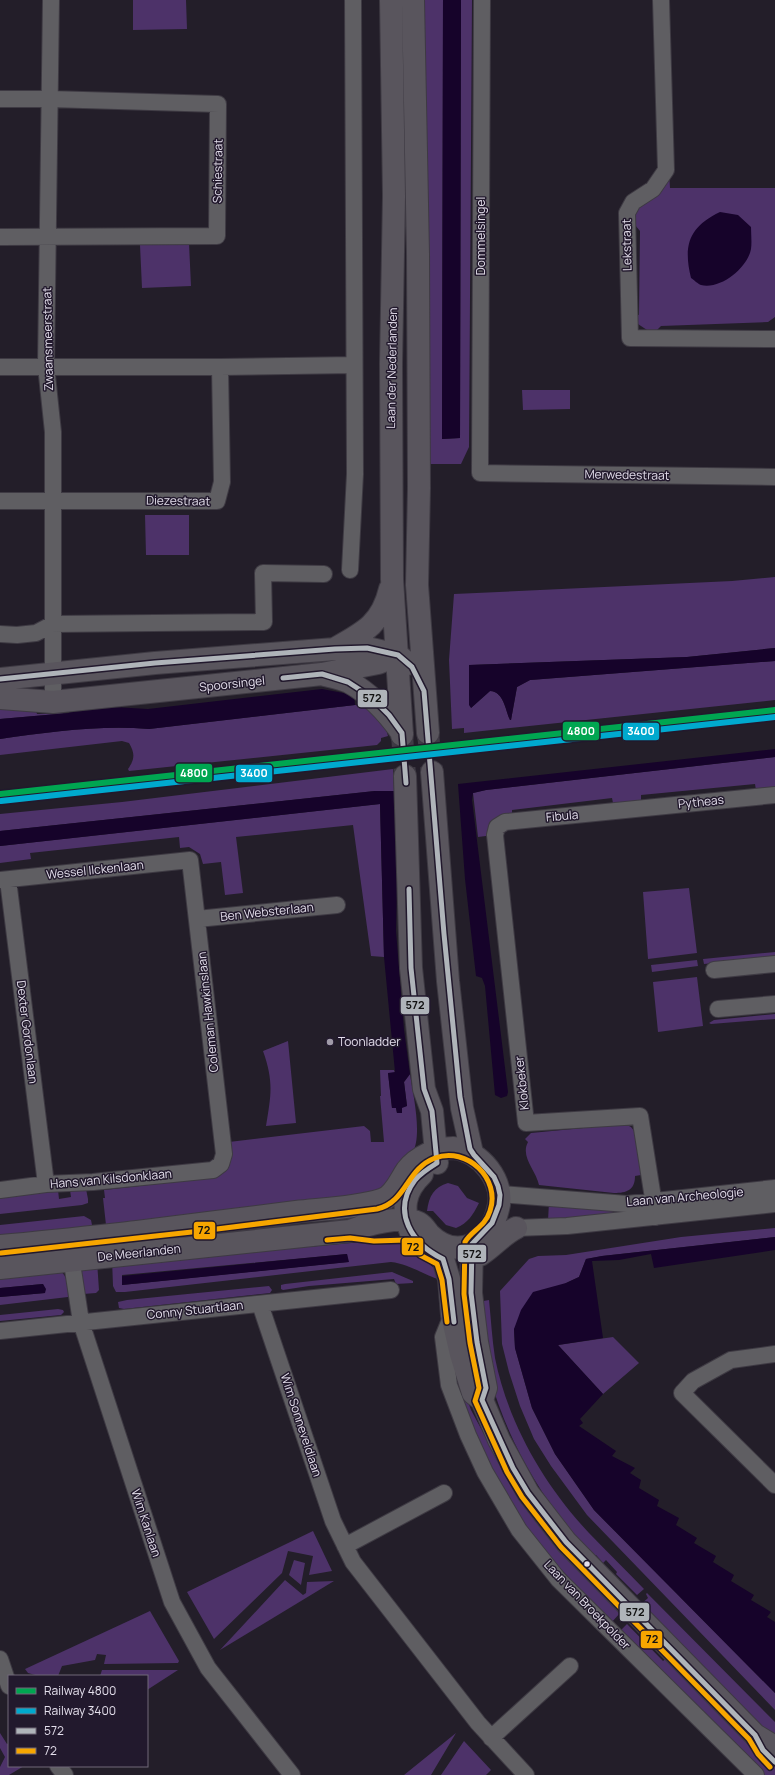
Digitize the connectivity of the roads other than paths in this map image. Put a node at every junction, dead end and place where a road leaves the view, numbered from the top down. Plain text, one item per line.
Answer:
1 (51, 0) edge
2 (353, 0) edge
3 (391, 0) edge
4 (413, 0) edge
5 (482, 0) edge
6 (661, 0) edge
7 (0, 99) edge
8 (50, 99) junction
9 (0, 237) edge
10 (47, 237) junction
11 (775, 339) edge
12 (354, 365) junction
13 (46, 366) junction
14 (0, 367) edge
15 (220, 367) junction
16 (480, 473) joint
17 (775, 477) edge
18 (0, 501) edge
19 (52, 501) junction
20 (350, 570) dead end
21 (324, 574) dead end
22 (392, 579) junction
23 (417, 585) junction
24 (53, 624) junction
25 (0, 634) edge
26 (335, 649) junction
27 (398, 655) junction
28 (53, 673) junction
29 (322, 674) junction
30 (0, 679) edge
31 (424, 691) junction
32 (0, 698) edge
33 (53, 702) junction
34 (428, 733) tunnel mouth
35 (432, 772) tunnel mouth
36 (405, 776) tunnel mouth
37 (775, 795) edge
38 (628, 810) joint
39 (497, 827) joint
40 (190, 860) joint
41 (4, 880) edge
42 (337, 905) dead end
43 (197, 919) junction
44 (775, 964) edge
45 (714, 970) dead end
46 (775, 1004) edge
47 (718, 1009) dead end
48 (472, 1153) junction
49 (432, 1157) junction
50 (221, 1164) joint
51 (46, 1184) junction
52 (775, 1188) edge
53 (0, 1190) edge
54 (500, 1194) junction
55 (775, 1204) edge
56 (655, 1209) junction
57 (408, 1226) junction
58 (516, 1228) joint
59 (0, 1246) edge
60 (70, 1250) junction
61 (472, 1251) junction
62 (443, 1259) junction
63 (0, 1268) edge
64 (391, 1290) dead end
65 (260, 1304) junction
66 (452, 1315) junction
67 (81, 1322) junction
68 (0, 1331) edge
69 (775, 1354) edge
70 (482, 1400) junction
71 (775, 1485) edge
72 (444, 1493) dead end
73 (344, 1546) junction
74 (0, 1659) edge
75 (570, 1666) dead end
76 (8, 1683) edge
77 (755, 1735) junction
78 (491, 1738) junction
79 (775, 1747) edge
80 (775, 1762) edge
81 (59, 1767) edge
82 (65, 1775) edge
83 (292, 1775) edge
84 (526, 1775) edge
85 (756, 1775) edge

1 - 8 street, Zwaansmeerstraat
2 - 12 street
3 - 22 main road, Laan der Nederlanden
4 - 23 main road
5 - 16 street, Dommelsingel
6 - 11 street, Lekstraat
7 - 8 street
8 - 10 street, Zwaansmeerstraat
8 - 10 street, Schiestraat
9 - 10 street
10 - 13 street, Zwaansmeerstraat
12 - 15 street
12 - 20 street
13 - 14 street
13 - 15 street
13 - 19 street, Zwaansmeerstraat
15 - 19 street, Diezestraat
16 - 17 street, Merwedestraat
18 - 19 street
19 - 24 street, Zwaansmeerstraat
21 - 24 street
22 - 26 main road
22 - 27 main road, Laan der Nederlanden
23 - 27 main road
23 - 31 main road
24 - 25 street
24 - 28 street, Zwaansmeerstraat
26 - 27 main road
26 - 28 main road
27 - 29 main road, Spoorsingel
27 - 29 main road, Laan der Nederlanden
27 - 31 main road
28 - 30 main road
28 - 33 street, Zwaansmeerstraat
29 - 33 main road, Spoorsingel
31 - 34 main road
32 - 33 main road, Spoorsingel
35 - 48 main road
36 - 49 main road
37 - 38 street, Pytheas
38 - 39 street, Fibula
39 - 56 street, Klokbeker
40 - 41 street, Wessel Ilckenlaan
40 - 43 street, Coleman Hawkinslaan
41 - 51 street, Dexter Gordonlaan
42 - 43 street, Ben Websterlaan
43 - 50 street, Coleman Hawkinslaan
44 - 45 street
46 - 47 street
48 - 49 main road
48 - 54 main road
49 - 54 main road
49 - 57 main road
49 - 60 main road, De Meerlanden
50 - 51 street, Hans van Kilsdonklaan
51 - 53 street, Hans van Kilsdonklaan
52 - 56 street, Laan van Archeologie
54 - 56 street, Laan van Archeologie
54 - 61 main road
55 - 56 street, Laan van Archeologie
56 - 58 street, Laan van Archeologie
57 - 60 main road, De Meerlanden
57 - 61 main road
57 - 62 main road
58 - 61 main road
59 - 60 main road, De Meerlanden
60 - 63 main road, De Meerlanden
60 - 67 street, Wim Kanlaan
61 - 62 main road
61 - 70 main road
62 - 66 main road, Laan van Broekpolder
64 - 65 street, Conny Stuartlaan
65 - 67 street, Conny Stuartlaan
65 - 73 street, Wim Sonneveldlaan
66 - 70 main road, Laan van Broekpolder
66 - 85 street, Laan van Broekpolder
67 - 68 street, Conny Stuartlaan
67 - 83 street, Wim Kanlaan
69 - 71 street
70 - 77 main road, Laan van Broekpolder
72 - 73 street
73 - 78 street, Wim Sonneveldlaan
74 - 76 street
75 - 78 street
77 - 79 main road, Laan van Broekpolder
77 - 80 main road, Laan van Broekpolder
78 - 84 street, Wim Sonneveldlaan
81 - 82 street

